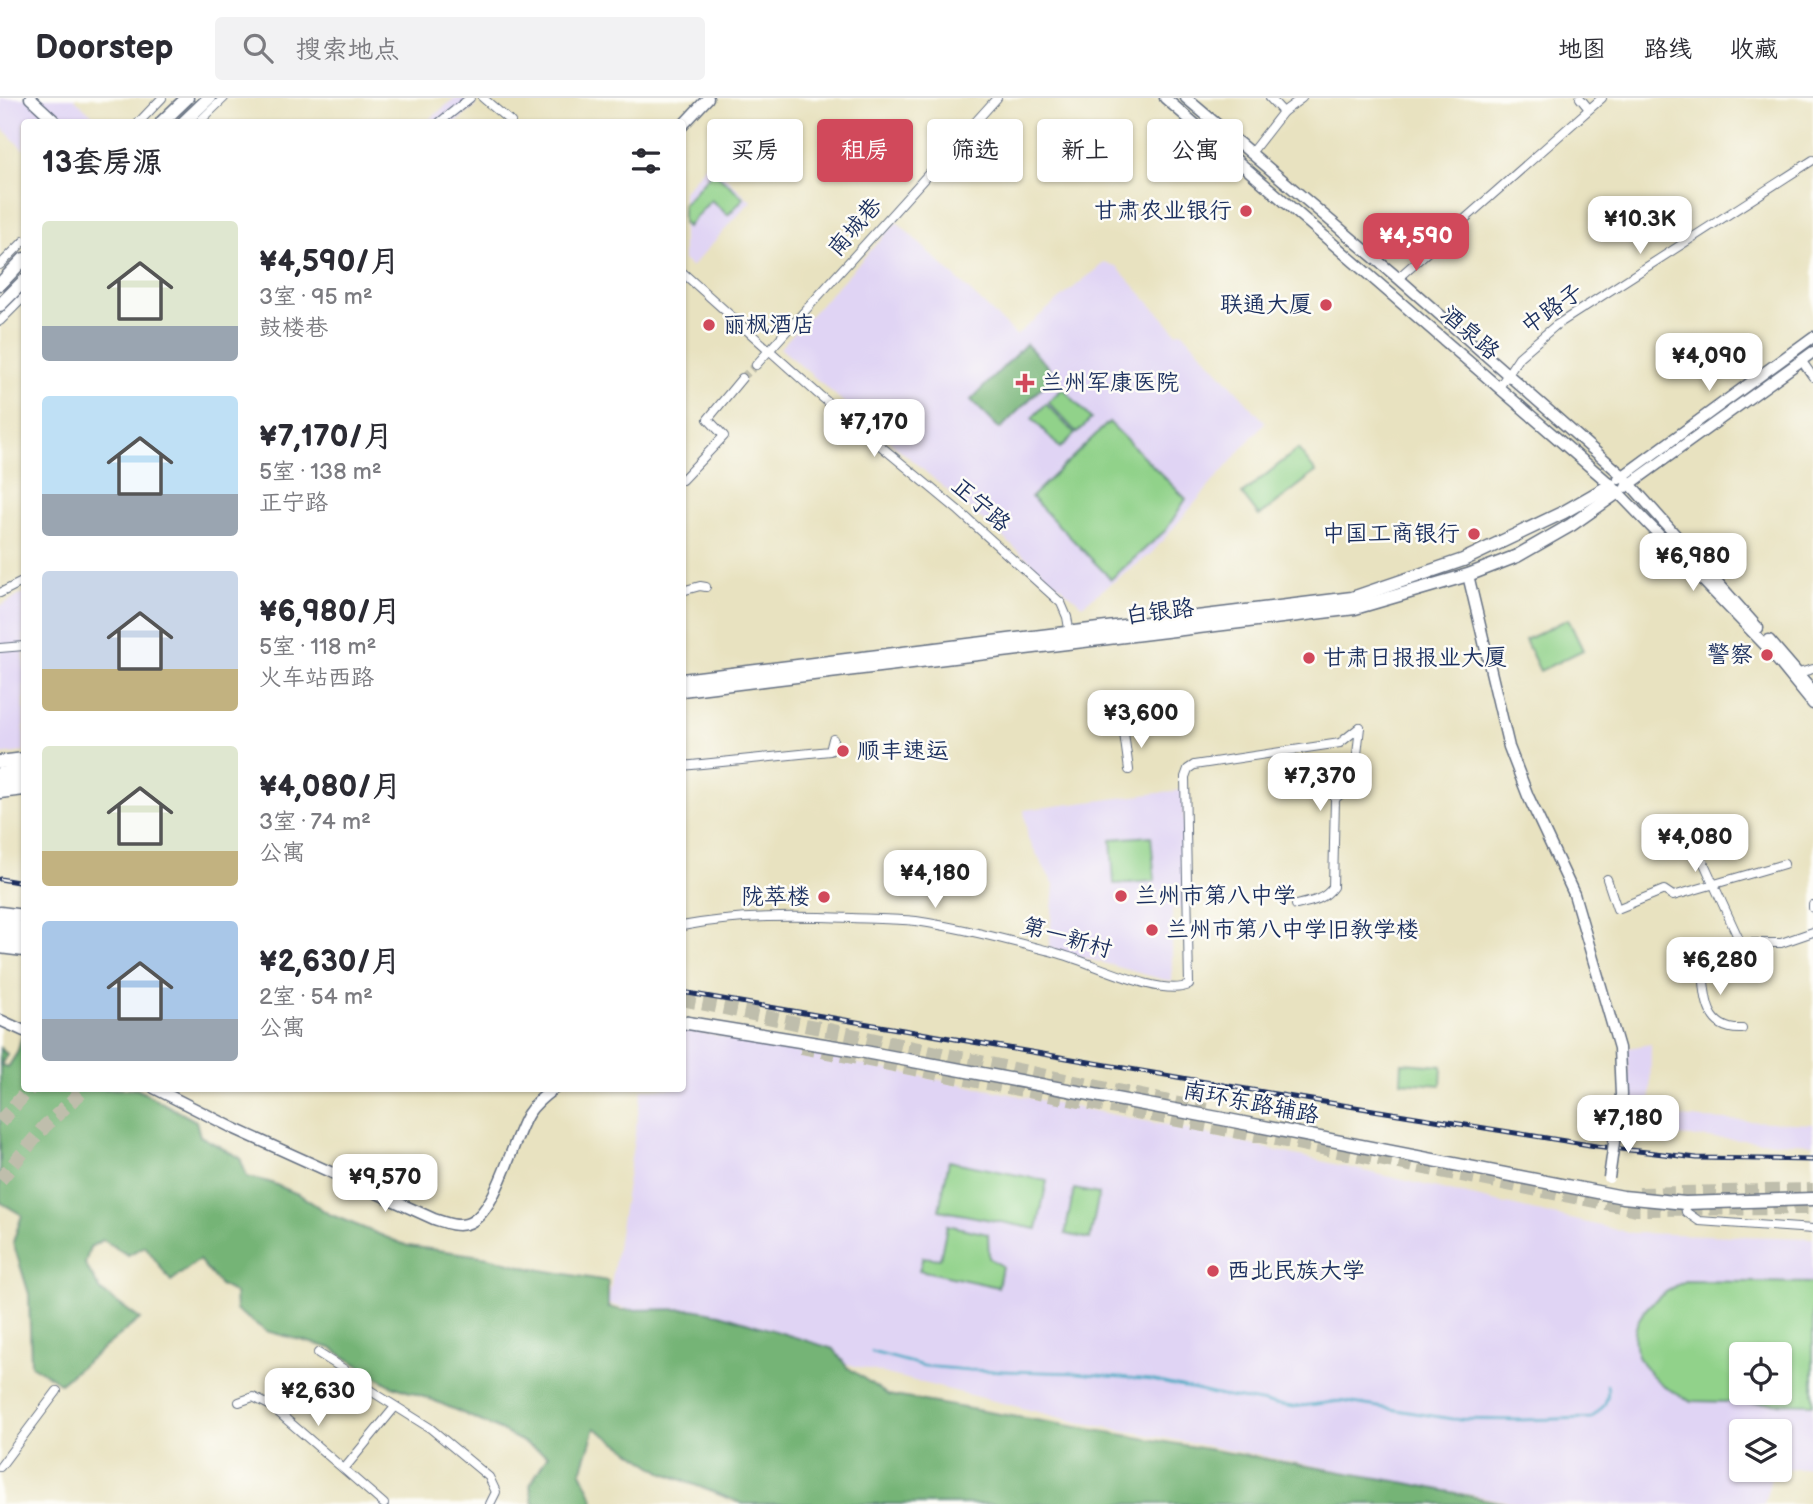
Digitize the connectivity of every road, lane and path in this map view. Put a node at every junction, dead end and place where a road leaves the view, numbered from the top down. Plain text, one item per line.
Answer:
1 (30, 98) edge
2 (162, 98) edge
3 (187, 98) edge
4 (209, 98) edge
5 (224, 98) edge
6 (470, 98) edge
7 (483, 98) edge
8 (708, 98) edge
9 (997, 98) edge
10 (1165, 98) edge
11 (1186, 98) edge
12 (1270, 98) edge
13 (1302, 98) edge
14 (1580, 98) edge
15 (1602, 98) edge
16 (1589, 109) junction
17 (1283, 113) junction
18 (53, 119) edge
19 (142, 119) edge
20 (165, 119) edge
21 (187, 119) edge
22 (202, 119) edge
23 (444, 119) edge
24 (508, 119) edge
25 (686, 122) edge
26 (1251, 153) junction
27 (1813, 160) edge
28 (21, 244) edge
29 (21, 262) edge
30 (0, 265) edge
31 (686, 276) edge
32 (1398, 278) junction
33 (0, 284) edge
34 (21, 284) edge
35 (21, 300) edge
36 (0, 305) edge
37 (0, 321) edge
38 (1813, 337) edge
39 (770, 350) junction
40 (1813, 352) edge
41 (1801, 360) junction
42 (756, 365) tunnel mouth
43 (1508, 374) junction
44 (1813, 377) edge
45 (743, 378) tunnel mouth
46 (1500, 386) junction
47 (686, 476) edge
48 (1627, 480) junction
49 (1614, 489) junction
50 (1468, 575) junction
51 (21, 582) edge
52 (706, 587) dead end
53 (686, 590) edge
54 (0, 593) edge
55 (1071, 639) junction
56 (21, 646) edge
57 (0, 649) edge
58 (1813, 669) edge
59 (1793, 675) junction
60 (686, 680) edge
61 (686, 690) edge
62 (1813, 691) edge
63 (1813, 705) edge
64 (1124, 733) dead end
65 (833, 739) dead end
66 (21, 759) edge
67 (0, 762) edge
68 (686, 766) edge
69 (21, 770) edge
70 (1129, 770) dead end
71 (0, 774) edge
72 (21, 780) edge
73 (0, 783) edge
74 (21, 789) edge
75 (0, 792) edge
76 (1696, 846) dead end
77 (1784, 864) dead end
78 (1607, 879) dead end
79 (1714, 883) junction
80 (1296, 905) dead end
81 (0, 913) edge
82 (21, 916) edge
83 (0, 925) edge
84 (686, 925) edge
85 (21, 928) edge
86 (1813, 932) edge
87 (0, 933) edge
88 (21, 936) edge
89 (0, 946) edge
90 (1742, 946) junction
91 (21, 949) edge
92 (0, 1020) edge
93 (686, 1023) edge
94 (1742, 1029) dead end
95 (21, 1030) edge
96 (162, 1092) edge
97 (549, 1092) edge
98 (1606, 1193) junction
99 (1813, 1199) edge
100 (1685, 1203) junction
101 (1813, 1228) edge
102 (318, 1353) dead end
103 (57, 1391) dead end
104 (239, 1402) dead end
105 (395, 1407) junction
106 (0, 1467) edge
107 (344, 1469) junction
108 (384, 1504) edge
109 (490, 1504) edge

1 - 18 main road
2 - 19 street
3 - 20 main road
4 - 21 main road
5 - 22 street
6 - 23 street
7 - 24 street
8 - 25 main road
9 - 39 street, 南城巷
10 - 46 main road, 酒泉路
11 - 26 main road, 酒泉路
12 - 17 street
13 - 17 street
14 - 16 street
15 - 16 street
16 - 32 street
17 - 26 street
26 - 32 main road, 酒泉路
27 - 43 street, 中路子
28 - 30 street
29 - 33 main road
31 - 39 street, 正宁路
32 - 43 main road, 酒泉路
34 - 36 main road
35 - 37 street
38 - 48 main road
39 - 42 street, 南城巷
39 - 55 street, 正宁路
40 - 41 main road
41 - 44 street
41 - 48 main road
43 - 46 street, 中路子
43 - 48 main road, 酒泉路
45 - 47 street
46 - 49 main road, 酒泉路
48 - 49 main road
48 - 59 main road, 酒泉路
49 - 50 main road, 白银路
49 - 55 main road, 白银路
49 - 59 main road, 酒泉路
50 - 55 main road, 白银路
50 - 98 main road, bridge
51 - 54 street
52 - 53 street
55 - 60 main road, 白银路
55 - 61 main road, 白银路
56 - 57 street
58 - 59 street
59 - 62 main road
59 - 63 main road
64 - 70 street
65 - 68 street
66 - 67 main road
69 - 71 main road
72 - 73 main road
74 - 75 main road
76 - 79 street
77 - 79 street
78 - 79 street
79 - 90 street
80 - 84 street, 第一新村
81 - 82 main road
83 - 85 main road
86 - 90 street
87 - 88 highway
89 - 91 highway
90 - 94 street
92 - 95 main road
93 - 98 main road, 南环东路辅路
96 - 97 main road
98 - 100 main road, 南环东路辅路
99 - 100 main road, 南环东路辅路
100 - 101 street
102 - 105 street
103 - 106 street
104 - 107 street
105 - 107 street
105 - 109 street
107 - 108 street

